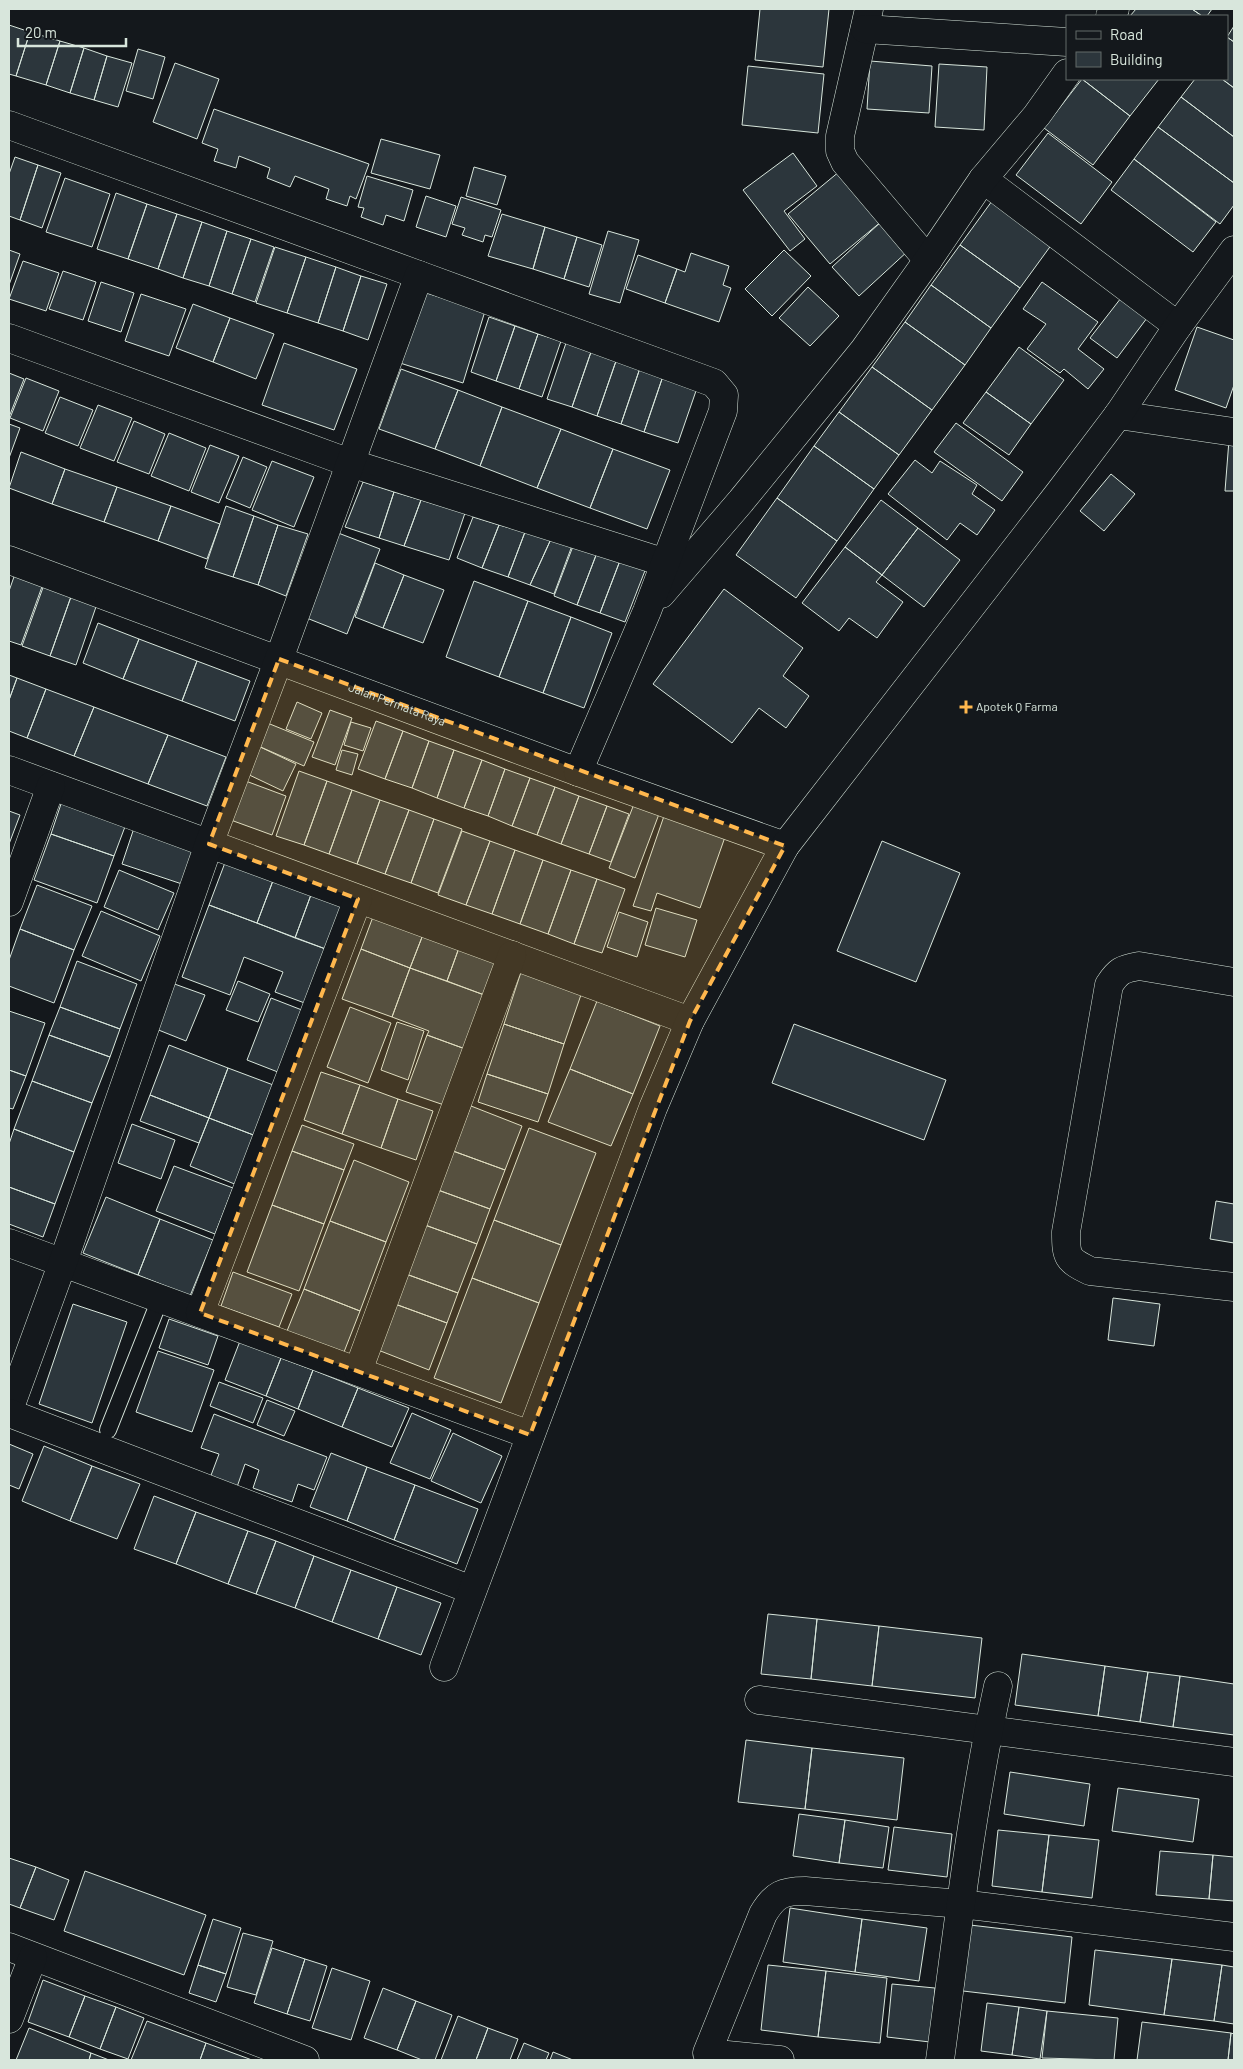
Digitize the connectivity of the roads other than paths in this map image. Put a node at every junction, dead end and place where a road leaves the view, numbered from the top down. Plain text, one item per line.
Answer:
1 (867, 19) edge
2 (1066, 42) edge
3 (1066, 74) edge
4 (9, 125) edge
5 (983, 179) junction
6 (1234, 250) edge
7 (928, 260) junction
8 (419, 275) junction
9 (1178, 326) junction
10 (9, 338) edge
11 (1118, 415) junction
12 (1234, 432) edge
13 (350, 463) junction
14 (9, 560) edge
15 (666, 563) junction
16 (647, 610) junction
17 (279, 660) junction
18 (9, 770) edge
19 (578, 772) junction
20 (51, 786) junction
21 (209, 844) junction
22 (785, 846) junction
23 (358, 899) junction
24 (9, 902) edge
25 (512, 956) junction
26 (1234, 982) edge
27 (690, 1021) junction
28 (9, 1242) edge
29 (62, 1262) junction
30 (1234, 1287) edge
31 (160, 1299) junction
32 (200, 1313) junction
33 (358, 1371) junction
34 (9, 1411) edge
35 (108, 1430) dead end
36 (530, 1435) junction
37 (472, 1590) junction
38 (444, 1667) dead end
39 (998, 1686) dead end
40 (759, 1700) dead end
41 (988, 1730) junction
42 (1234, 1762) edge
43 (961, 1904) junction
44 (1234, 1937) edge
45 (21, 1952) edge
46 (9, 2019) edge
47 (706, 2057) edge
48 (305, 2060) edge
49 (780, 2060) edge
50 (940, 2060) edge

1 - 2 street
1 - 7 street
3 - 5 street
4 - 8 street
5 - 7 street
5 - 9 street
6 - 9 street
7 - 16 street
8 - 13 street
8 - 15 street
9 - 11 street
10 - 13 street
11 - 12 street
11 - 22 street
13 - 15 street
13 - 17 street
14 - 17 street, Jalan Permata Raya
15 - 16 street
16 - 19 street
17 - 19 street, Jalan Permata Raya
17 - 21 street
18 - 20 street
19 - 22 street, Jalan Permata Raya
20 - 21 street
20 - 24 street
21 - 23 street
21 - 29 street
22 - 27 street
23 - 25 street
23 - 32 street
25 - 27 street
25 - 33 street
26 - 30 street
27 - 36 street
28 - 29 street
29 - 31 street
29 - 34 street
31 - 32 street
31 - 35 lane
32 - 33 street
33 - 36 street
34 - 37 street
36 - 37 street
37 - 38 street
39 - 41 street
40 - 41 street
41 - 42 street
41 - 43 street
43 - 44 street
43 - 47 street
43 - 50 street
45 - 46 street
45 - 48 street
47 - 49 street

